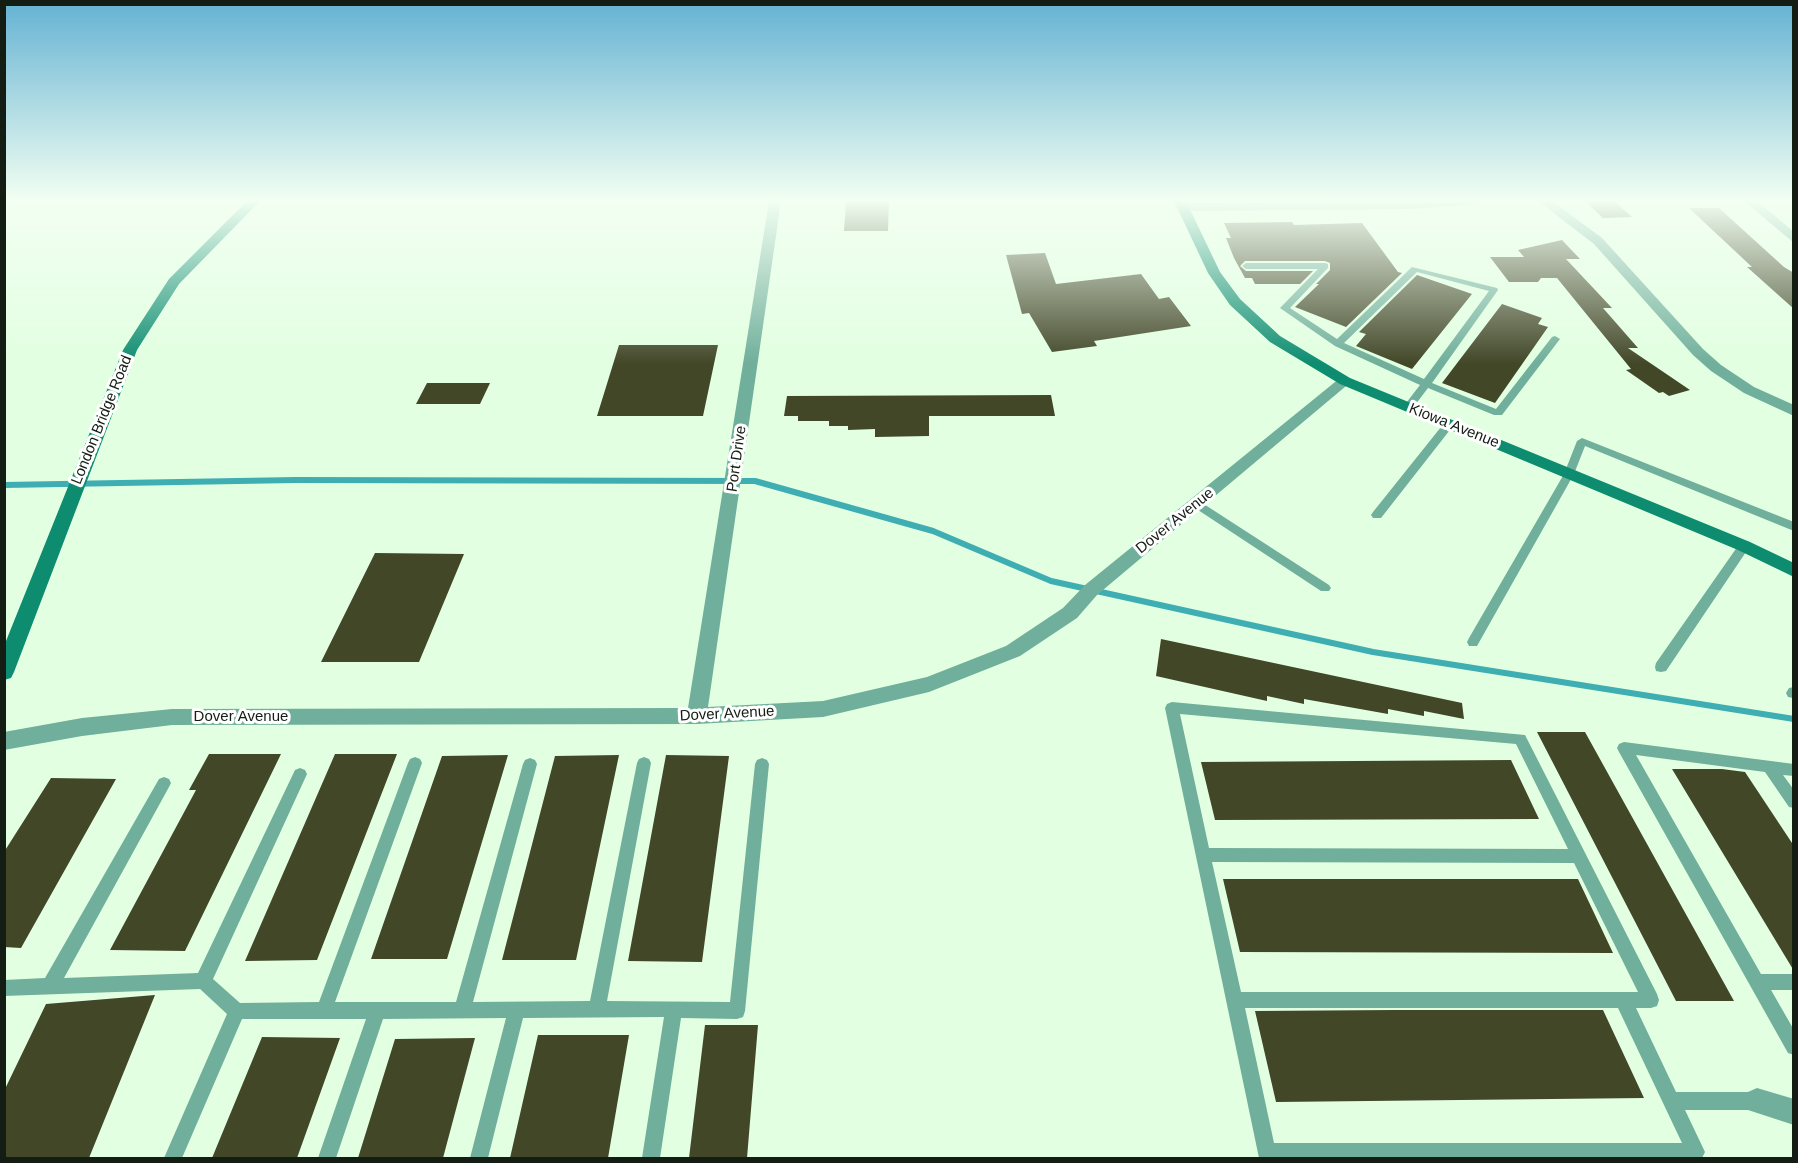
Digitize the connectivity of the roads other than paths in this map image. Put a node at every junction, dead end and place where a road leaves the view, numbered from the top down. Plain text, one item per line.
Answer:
1 (200, 255) edge
2 (767, 255) edge
3 (1205, 255) edge
4 (1611, 255) edge
5 (1246, 266) dead end
6 (1555, 339) dead end
7 (1338, 344) junction
8 (1345, 381) junction
9 (1426, 384) junction
10 (1408, 407) junction
11 (1794, 411) edge
12 (1449, 424) junction
13 (1569, 474) junction
14 (1196, 503) junction
15 (1377, 515) dead end
16 (1794, 527) edge
17 (1744, 546) junction
18 (1794, 571) edge
19 (1325, 588) dead end
20 (1473, 642) dead end
21 (1661, 667) dead end
22 (4, 672) edge
23 (697, 716) junction
24 (4, 741) edge
25 (415, 763) dead end
26 (644, 763) dead end
27 (530, 764) dead end
28 (762, 764) dead end
29 (1770, 768) junction
30 (1794, 770) edge
31 (300, 774) dead end
32 (164, 783) dead end
33 (1794, 802) edge
34 (1203, 855) junction
35 (1579, 856) junction
36 (203, 981) junction
37 (1757, 982) junction
38 (1794, 982) edge
39 (50, 986) junction
40 (4, 988) edge
41 (1234, 1000) junction
42 (1623, 1000) junction
43 (597, 1010) junction
44 (674, 1010) junction
45 (237, 1011) junction
46 (324, 1011) junction
47 (377, 1011) junction
48 (462, 1011) junction
49 (516, 1011) junction
50 (1794, 1047) edge
51 (1671, 1101) junction
52 (1757, 1101) joint
53 (1794, 1112) edge
54 (1267, 1155) edge
55 (1642, 1155) edge
56 (173, 1158) edge
57 (327, 1158) edge
58 (479, 1158) edge
59 (651, 1158) edge

1 - 22 street, London Bridge Road
2 - 23 street, Port Drive
3 - 8 street, Kiowa Avenue
4 - 11 street
5 - 7 lane
6 - 9 lane
7 - 9 lane
7 - 9 lane
8 - 10 street, Kiowa Avenue
8 - 14 street, Dover Avenue
9 - 10 lane
10 - 12 street, Kiowa Avenue
12 - 13 street, Kiowa Avenue
12 - 15 lane
13 - 16 lane
13 - 17 street, Kiowa Avenue
13 - 20 lane
14 - 19 lane
14 - 23 street, Dover Avenue
17 - 18 street, Kiowa Avenue
17 - 21 lane
23 - 24 street, Dover Avenue
25 - 46 lane
26 - 43 lane
27 - 48 lane
28 - 44 lane
29 - 30 lane
29 - 33 lane
29 - 37 lane
31 - 36 lane
32 - 39 lane
34 - 35 lane
34 - 35 lane
34 - 41 lane
35 - 42 lane
36 - 39 lane
36 - 45 lane
37 - 38 lane
37 - 50 lane
39 - 40 lane
41 - 42 lane
41 - 54 lane
42 - 51 lane
43 - 44 lane
43 - 49 lane
44 - 59 lane
45 - 46 lane
45 - 56 lane
46 - 47 lane
47 - 48 lane
47 - 57 lane
48 - 49 lane
49 - 58 lane
51 - 52 lane
51 - 55 lane
52 - 53 street
54 - 55 lane

